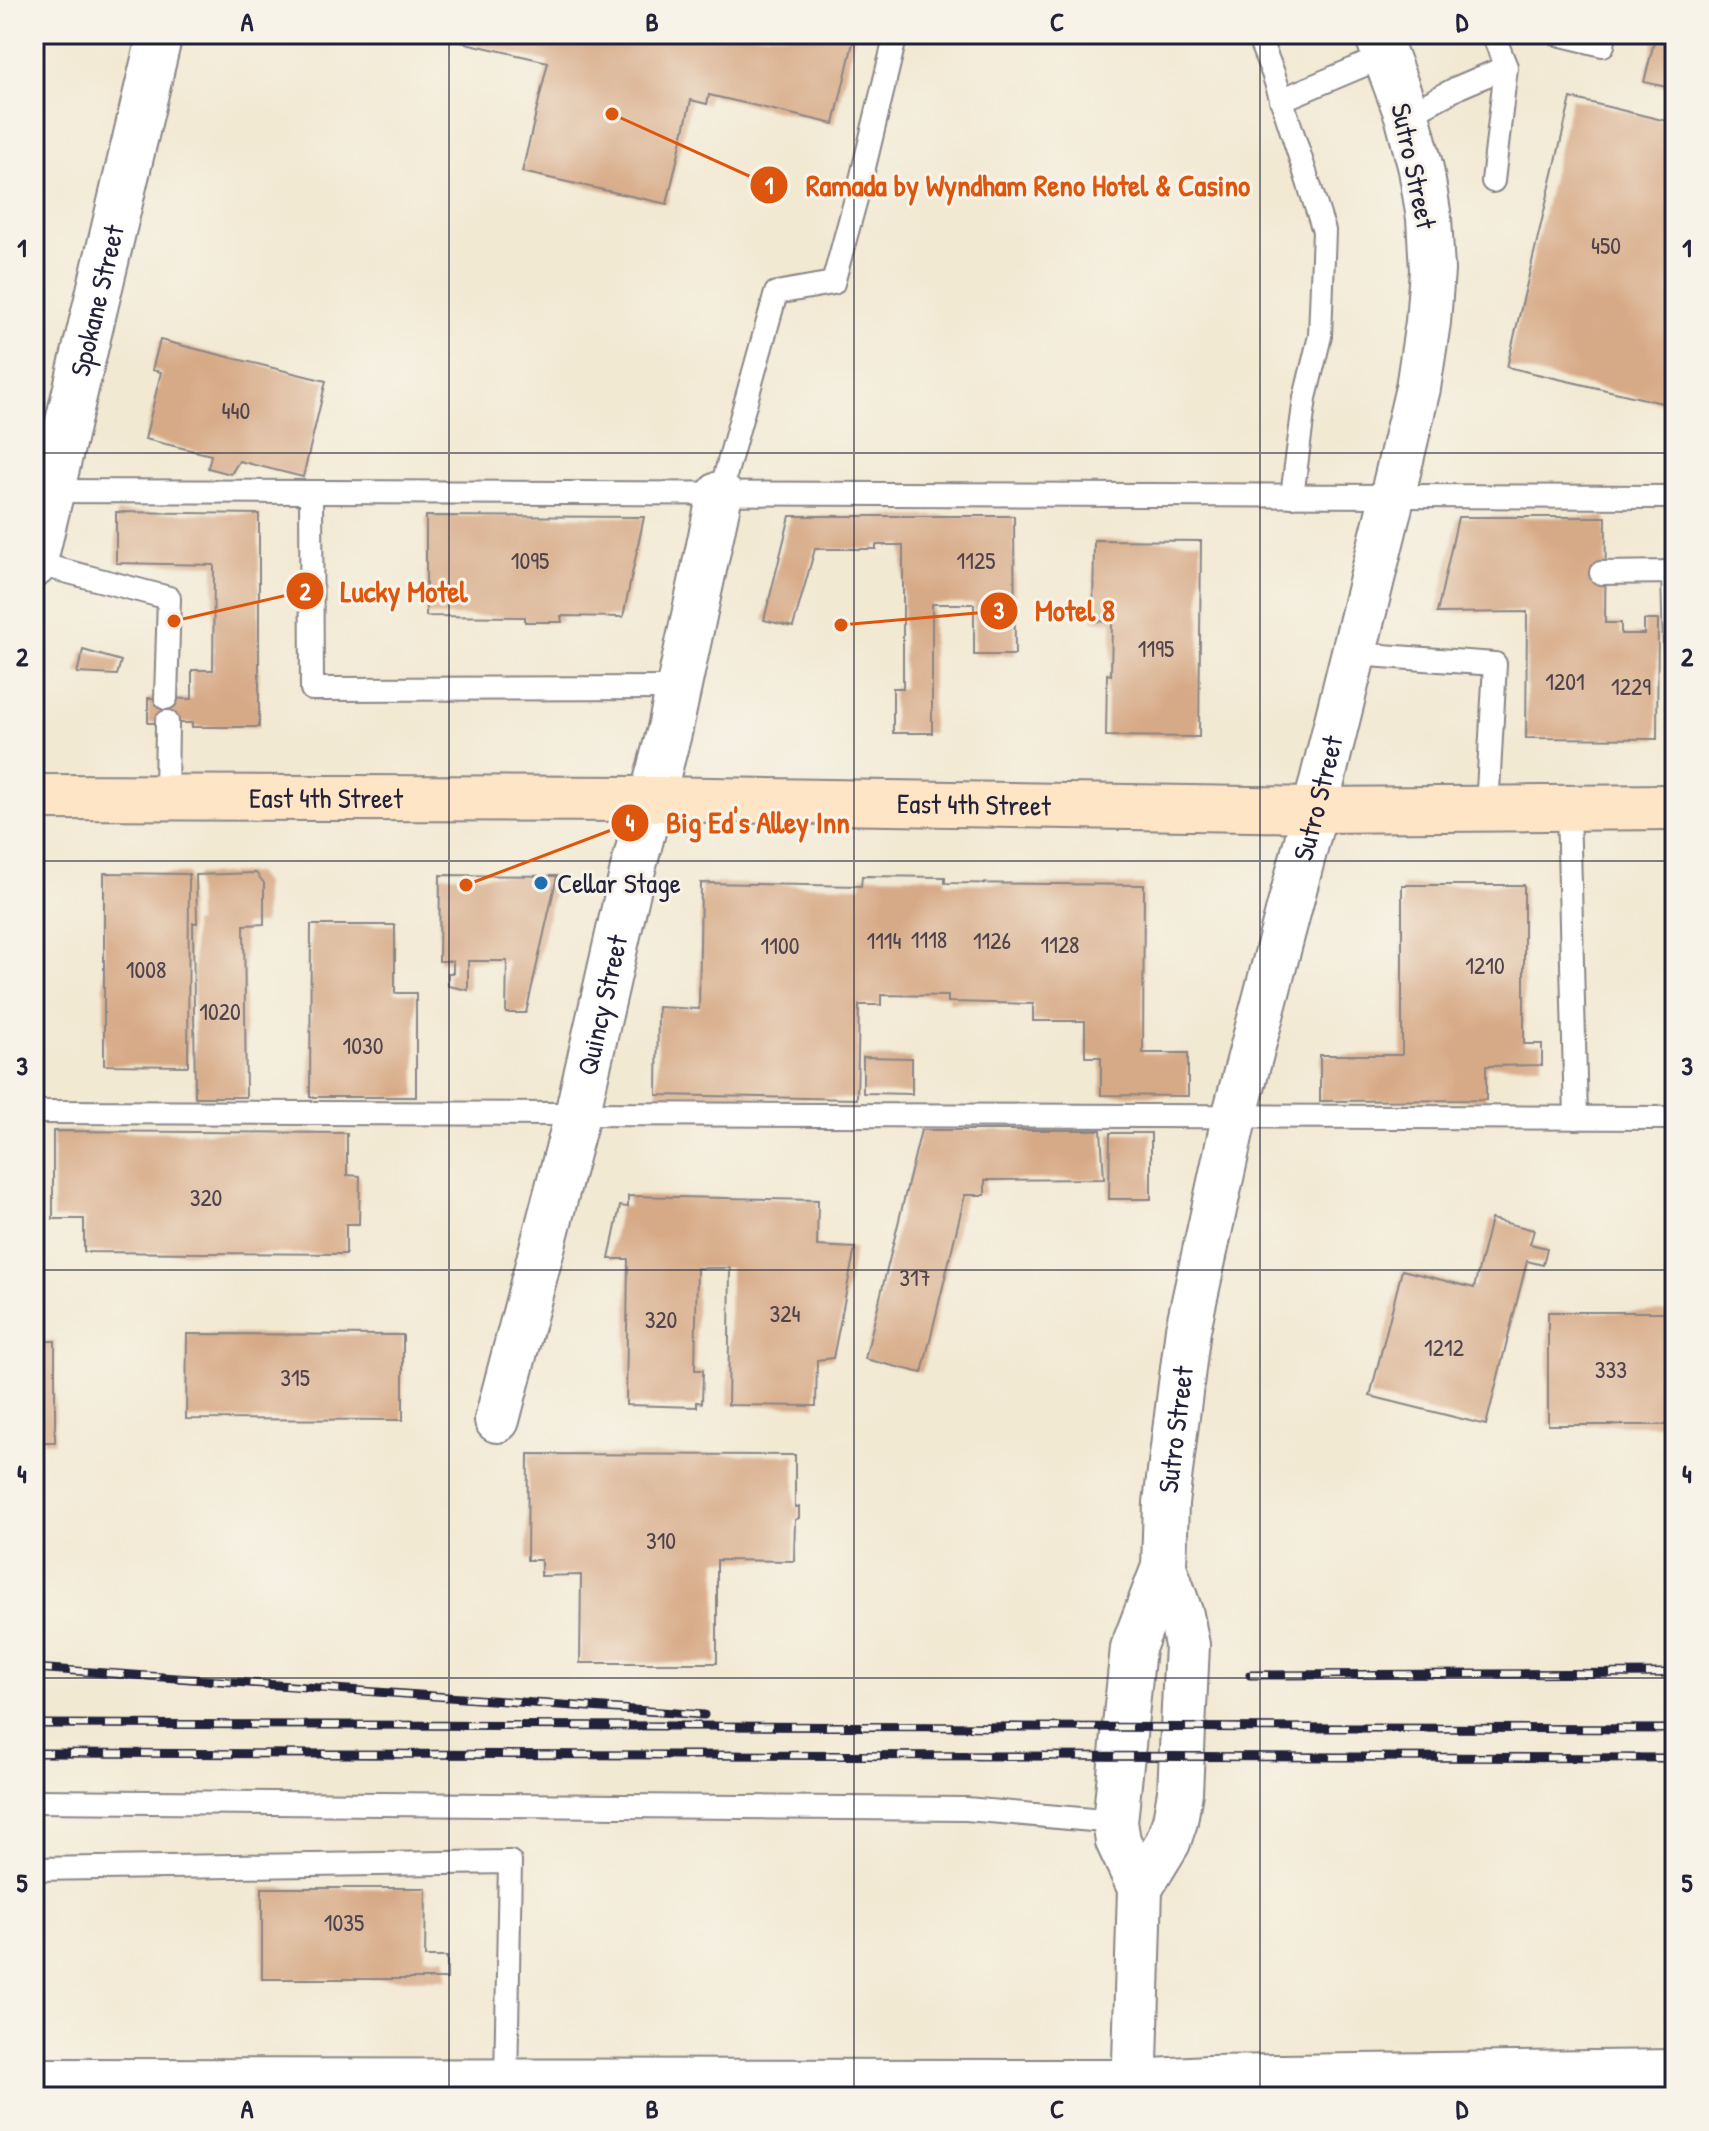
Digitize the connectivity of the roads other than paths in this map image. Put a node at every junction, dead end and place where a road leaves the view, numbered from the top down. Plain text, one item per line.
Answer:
1 (160, 34) edge
2 (896, 34) edge
3 (1257, 34) edge
4 (1493, 34) edge
5 (1558, 34) edge
6 (1605, 34) edge
7 (1381, 45) edge
8 (1506, 67) junction
9 (1281, 100) junction
10 (1407, 115) junction
11 (1493, 181) dead end
12 (43, 491) edge
13 (311, 493) junction
14 (720, 494) junction
15 (1292, 496) junction
16 (1392, 497) junction
17 (1675, 497) edge
18 (34, 564) edge
19 (1601, 573) dead end
20 (1675, 649) edge
21 (1354, 654) junction
22 (679, 688) junction
23 (166, 698) dead end
24 (167, 722) dead end
25 (34, 797) edge
26 (166, 797) junction
27 (651, 799) junction
28 (1675, 807) edge
29 (1568, 808) junction
30 (1487, 809) junction
31 (1315, 810) junction
32 (34, 1112) edge
33 (577, 1115) junction
34 (1234, 1118) junction
35 (1576, 1118) junction
36 (1675, 1118) edge
37 (497, 1420) dead end
38 (1164, 1567) junction
39 (34, 1801) edge
40 (1115, 1822) junction
41 (34, 1869) edge
42 (1140, 1888) junction
43 (1675, 2072) edge
44 (34, 2081) edge
45 (506, 2082) junction
46 (1134, 2090) edge

1 - 12 street, Spokane Street
2 - 14 lane
3 - 9 lane
4 - 8 lane
5 - 6 lane
7 - 9 lane
7 - 10 street, Sutro Street
8 - 10 lane
8 - 11 lane
9 - 15 lane
10 - 16 street, Sutro Street
12 - 13 lane
12 - 18 street, Spokane Street
13 - 14 lane
13 - 22 lane
14 - 15 lane
14 - 22 street, Quincy Street
15 - 16 lane
16 - 17 lane
16 - 21 street, Sutro Street
18 - 23 lane
19 - 20 lane
21 - 30 lane
21 - 31 street, Sutro Street
22 - 27 street, Quincy Street
24 - 26 lane
25 - 26 main road, East 4th Street
26 - 27 main road, East 4th Street
27 - 31 main road, East 4th Street
27 - 33 street, Quincy Street
28 - 29 main road, East 4th Street
29 - 30 main road, East 4th Street
29 - 35 lane
30 - 31 main road, East 4th Street
31 - 34 street, Sutro Street
32 - 33 lane
33 - 34 lane
33 - 37 street, Quincy Street
34 - 35 lane
34 - 38 street, Sutro Street
35 - 36 lane
38 - 40 street, Sutro Street
38 - 42 street, Sutro Street
39 - 40 lane
40 - 42 street, Sutro Street
41 - 45 lane
42 - 46 street, Sutro Street
43 - 46 street
44 - 45 street
45 - 46 street

